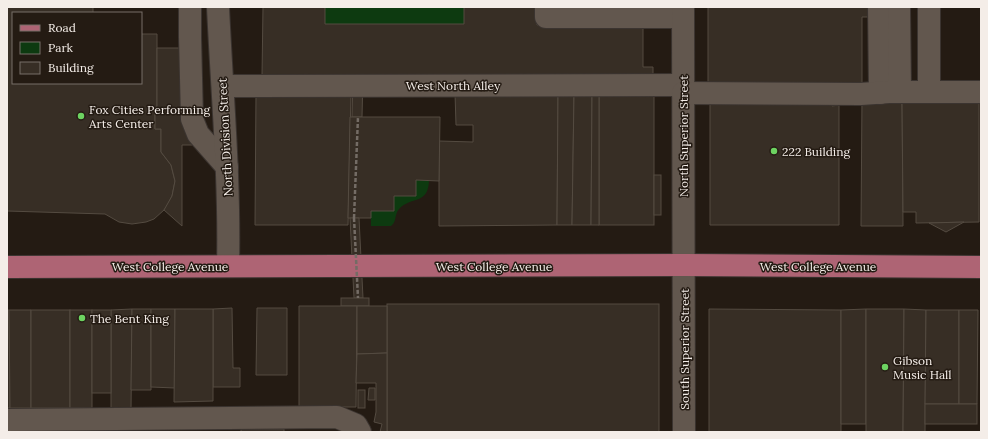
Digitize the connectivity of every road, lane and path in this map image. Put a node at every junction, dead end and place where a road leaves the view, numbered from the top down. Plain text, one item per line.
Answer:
1 (190, 7) edge
2 (218, 7) edge
3 (546, 7) edge
4 (879, 7) edge
5 (888, 7) edge
6 (899, 7) edge
7 (930, 7) edge
8 (684, 12) edge
9 (223, 86) junction
10 (684, 89) junction
11 (890, 92) junction
12 (929, 92) junction
13 (981, 92) edge
14 (358, 117) dead end
15 (227, 167) junction
16 (684, 265) junction
17 (228, 266) junction
18 (7, 267) edge
19 (981, 267) edge
20 (358, 298) dead end
21 (7, 420) edge
22 (360, 432) edge
23 (684, 432) edge

1 - 15 street
2 - 9 street, North Division Street
3 - 8 street
4 - 11 street
5 - 11 street
6 - 11 street
7 - 12 street
8 - 10 street, North Superior Street
9 - 10 street, West North Alley
9 - 15 street, North Division Street
10 - 11 street, West North Alley
10 - 16 street, North Superior Street
11 - 12 street, West North Alley
12 - 13 street, West North Alley
14 - 20 path, bridge
15 - 17 street, North Division Street
16 - 17 main road, West College Avenue
16 - 19 main road, West College Avenue
16 - 23 street, South Superior Street
17 - 18 main road, West College Avenue
21 - 22 street

